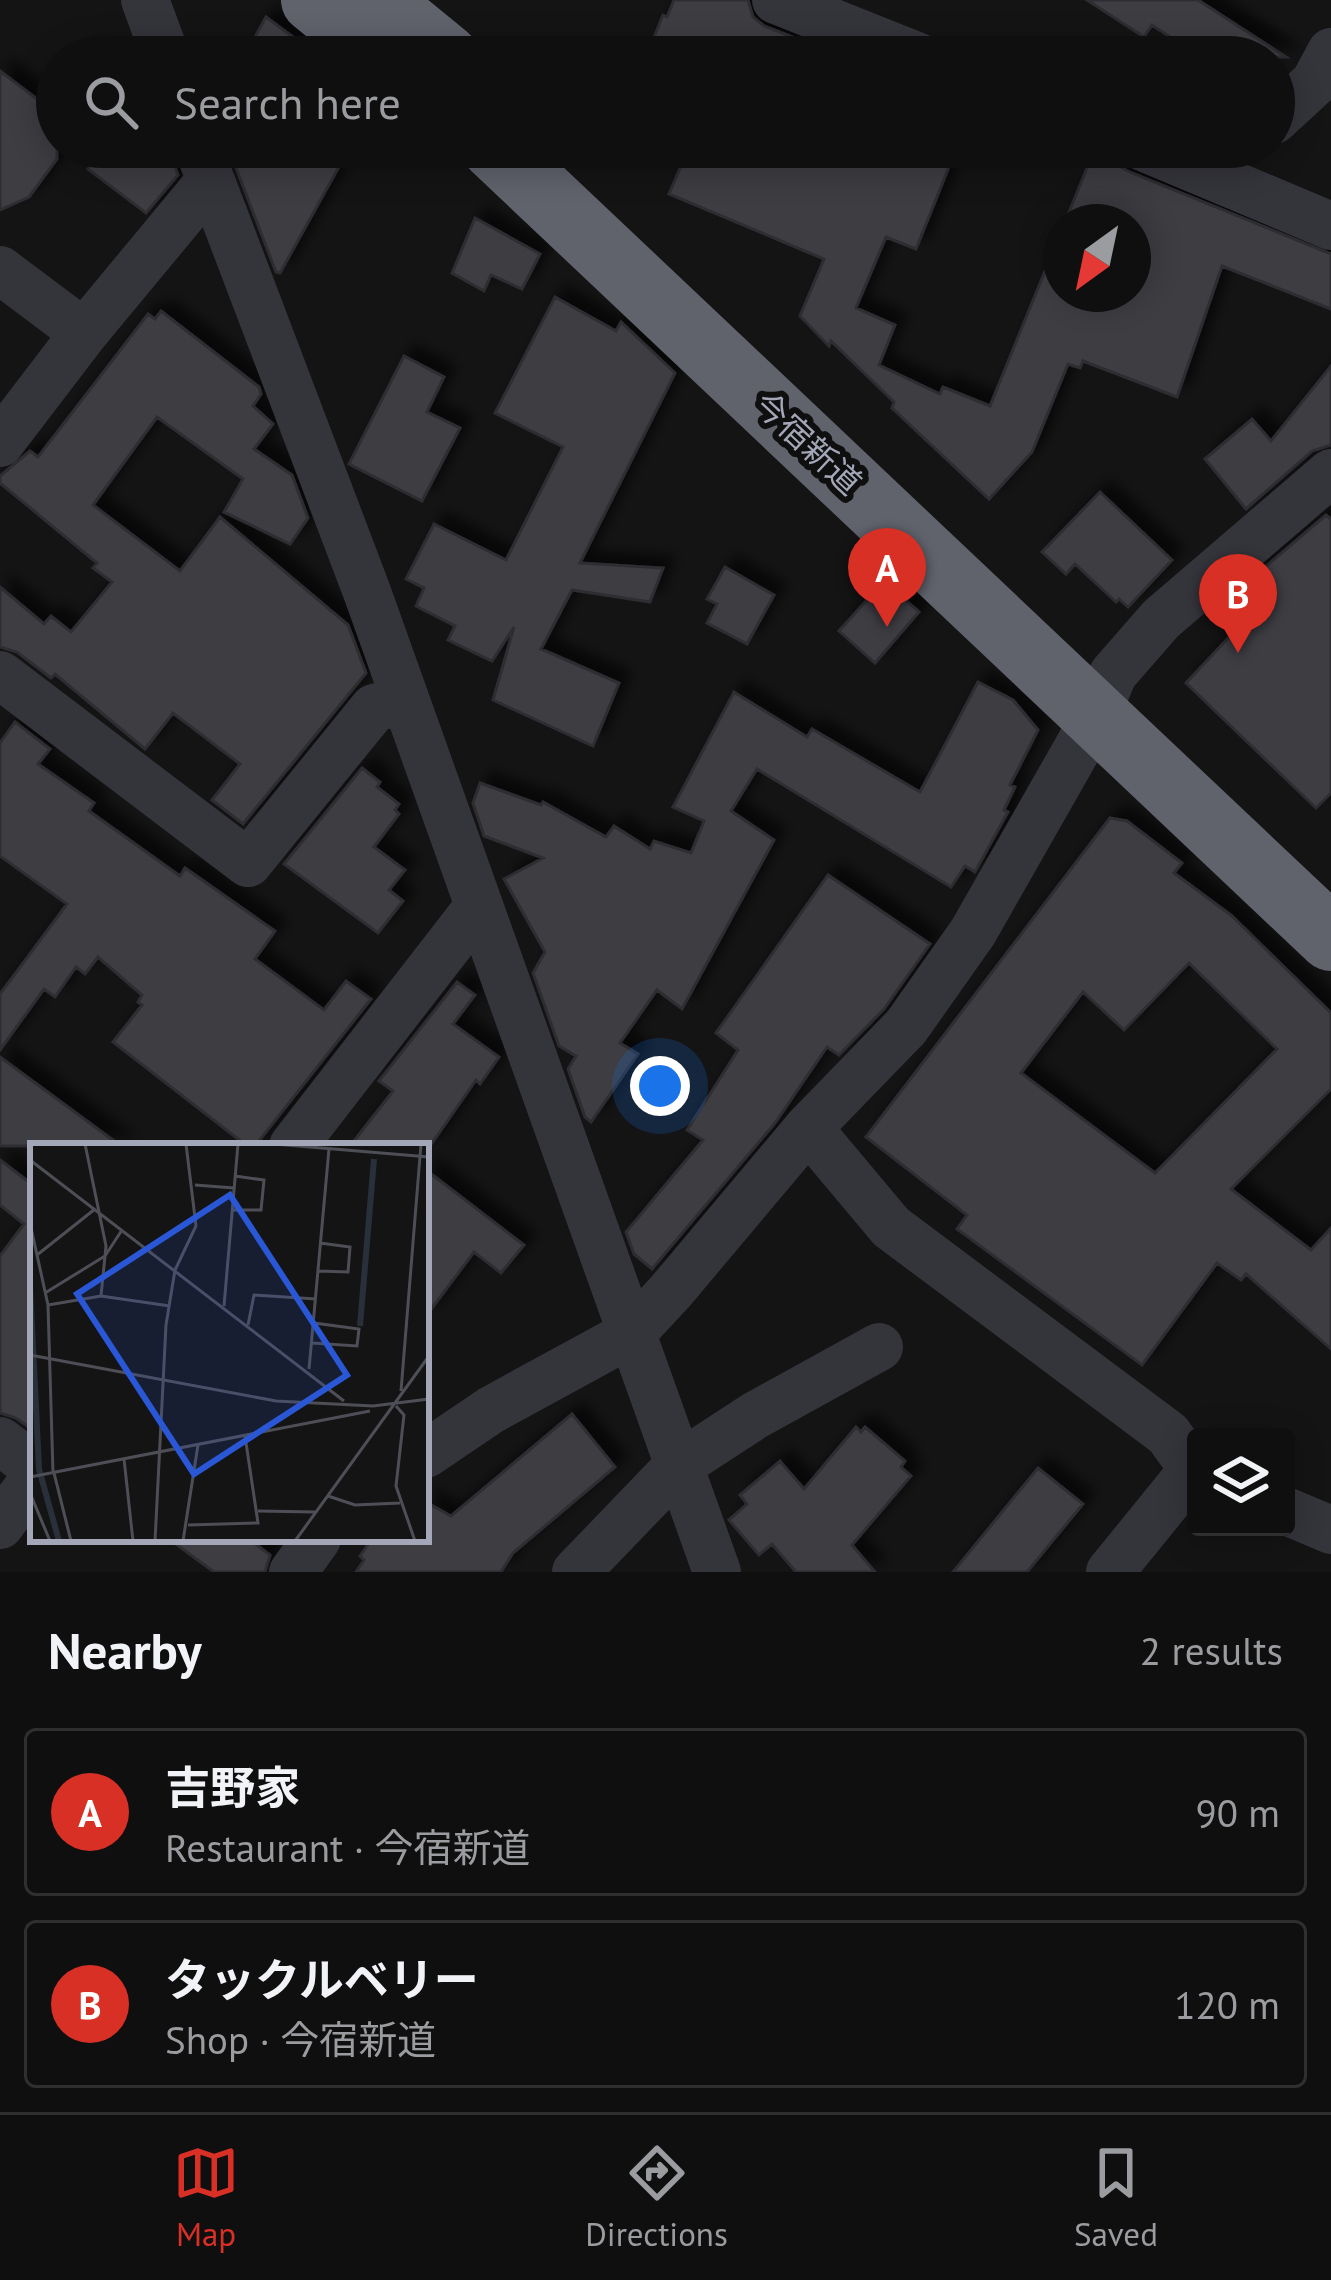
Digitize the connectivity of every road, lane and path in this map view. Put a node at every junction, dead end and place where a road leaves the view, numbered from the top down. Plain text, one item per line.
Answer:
1 (145, 0) edge
2 (314, 0) edge
3 (376, 0) edge
4 (776, 0) edge
5 (869, 17) edge
6 (158, 36) edge
7 (358, 36) edge
8 (420, 36) edge
9 (893, 36) edge
10 (1331, 52) edge
11 (1295, 101) edge
12 (201, 168) edge
13 (206, 168) edge
14 (517, 168) edge
15 (575, 168) edge
16 (1229, 168) edge
17 (1331, 226) edge
18 (0, 271) edge
19 (84, 333) junction
20 (0, 443) edge
21 (1331, 472) edge
22 (0, 675) edge
23 (1105, 694) junction
24 (405, 700) junction
25 (1331, 886) edge
26 (479, 906) junction
27 (1331, 938) edge
28 (808, 1128) junction
29 (295, 1143) edge
30 (632, 1333) junction
31 (879, 1347) dead end
32 (0, 1442) edge
33 (429, 1452) edge
34 (1187, 1462) edge
35 (30, 1464) edge
36 (679, 1465) junction
37 (1187, 1480) edge
38 (30, 1485) edge
39 (1295, 1515) edge
40 (0, 1525) edge
41 (1331, 1530) edge
42 (315, 1542) edge
43 (293, 1572) edge
44 (576, 1572) edge
45 (717, 1572) edge
46 (1110, 1572) edge

1 - 6 street
2 - 7 highway
3 - 8 highway
4 - 5 street
5 - 9 street
10 - 11 street
12 - 19 street
13 - 24 street
14 - 23 highway, 今宿新道
15 - 23 highway, 今宿新道
16 - 17 street
18 - 19 street
19 - 20 street
21 - 23 street
22 - 24 street
23 - 25 highway, 今宿新道
23 - 27 highway, 今宿新道
23 - 28 street
24 - 26 street
26 - 29 street
26 - 30 street
28 - 30 street
28 - 34 street
30 - 33 street
30 - 36 street
31 - 36 street
32 - 35 street
36 - 44 street
36 - 45 street
37 - 46 street
38 - 40 street
39 - 41 street
42 - 43 street

